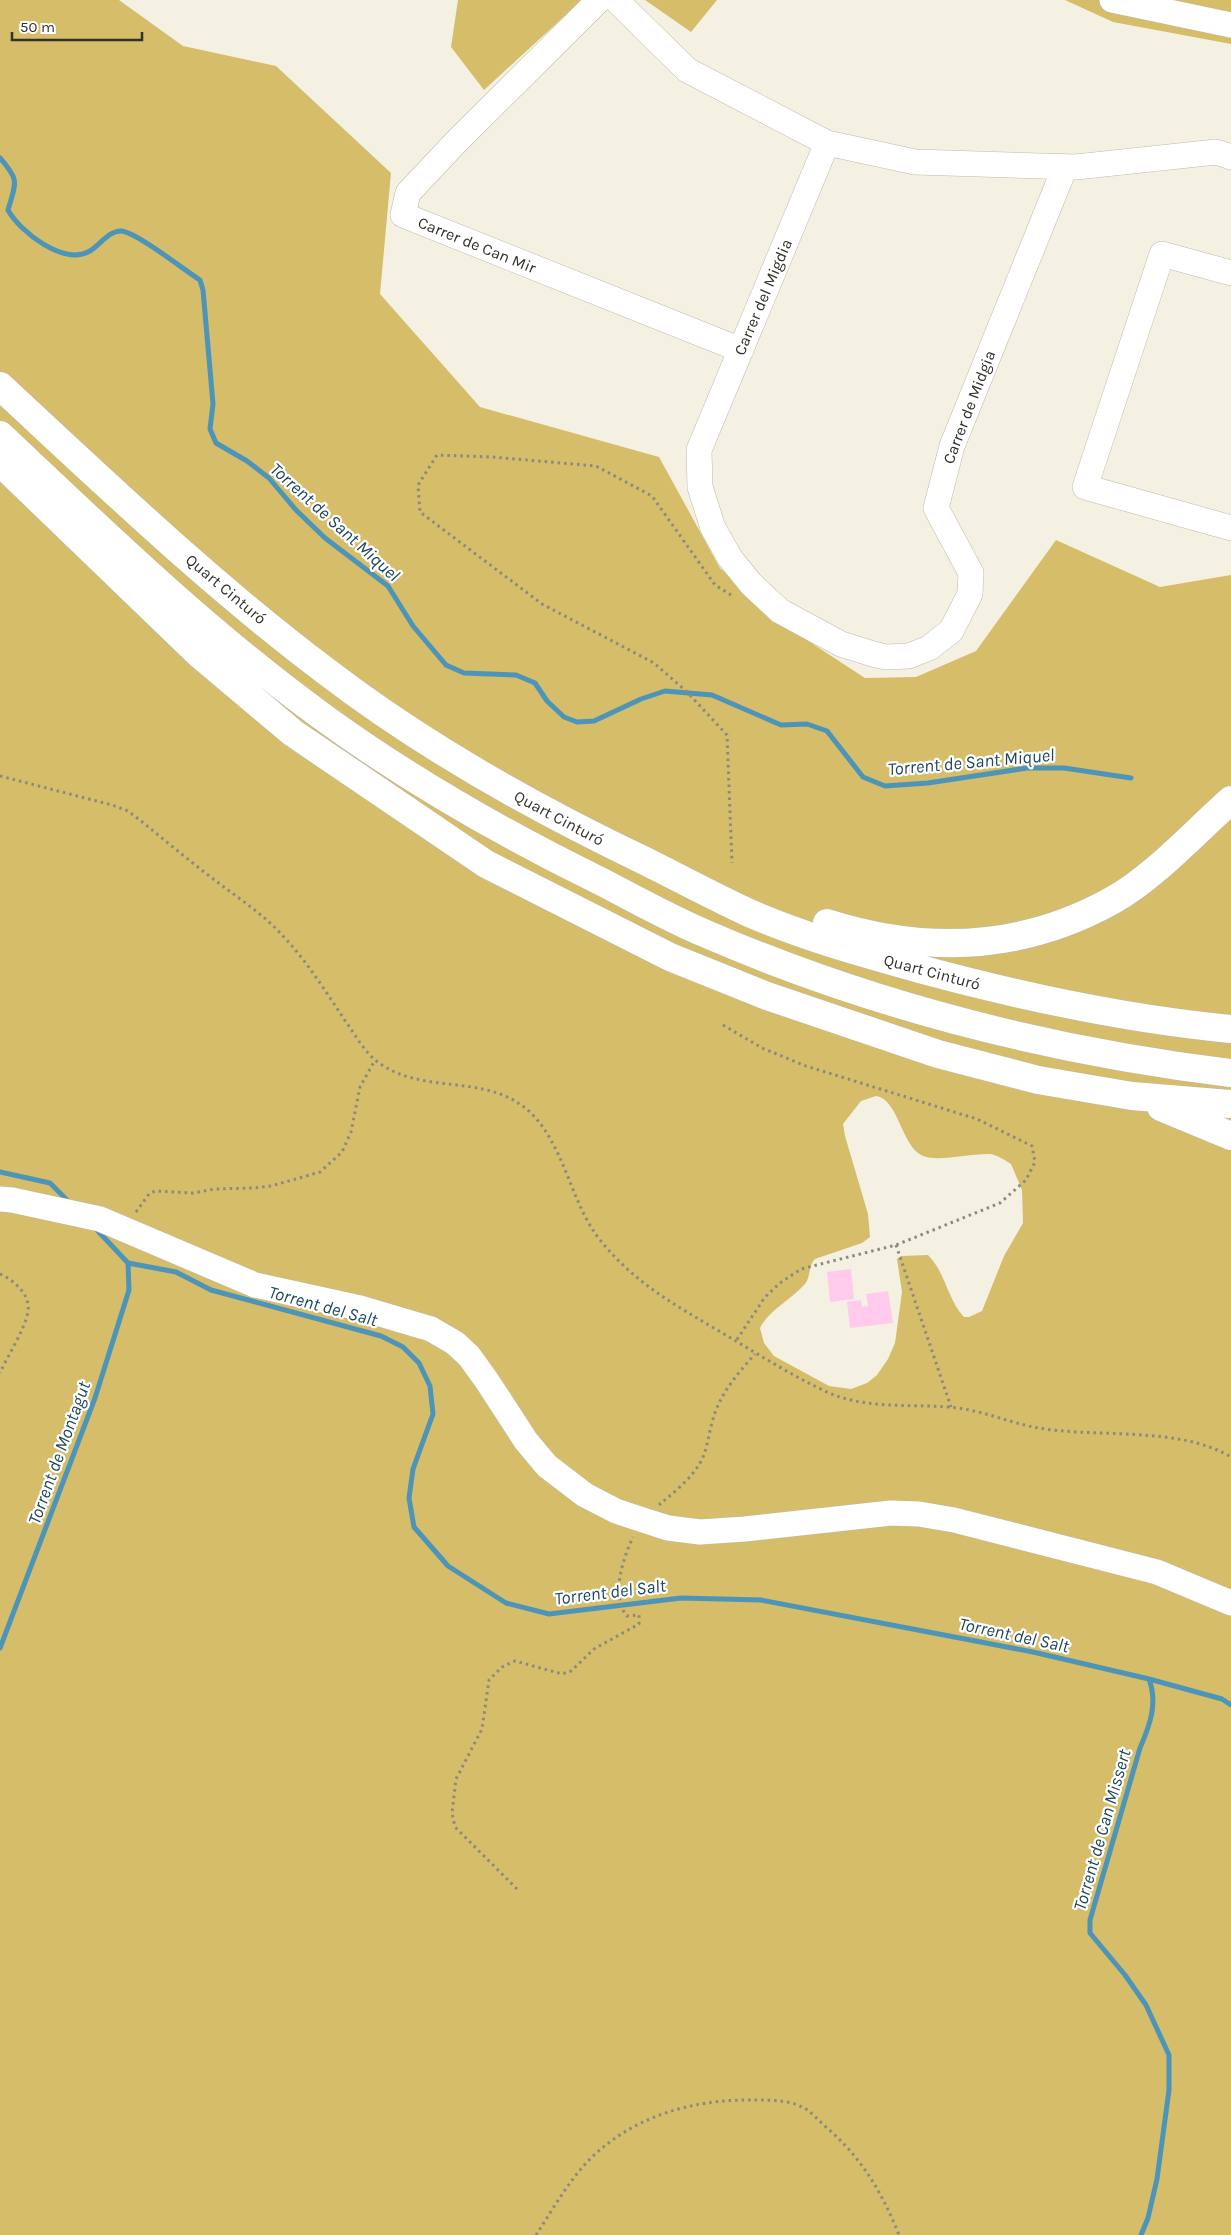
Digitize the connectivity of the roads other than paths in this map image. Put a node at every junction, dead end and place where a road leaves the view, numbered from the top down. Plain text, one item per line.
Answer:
1 (599, 0) edge
2 (616, 0) edge
3 (1112, 0) edge
4 (1231, 25) edge
5 (827, 143) junction
6 (1231, 157) edge
7 (1065, 167) junction
8 (1231, 273) edge
9 (741, 350) junction
10 (0, 386) edge
11 (0, 435) edge
12 (699, 450) joint
13 (0, 462) edge
14 (1231, 528) edge
15 (1231, 800) edge
16 (684, 880) junction
17 (1231, 1029) edge
18 (1231, 1073) edge
19 (1132, 1096) junction
20 (1231, 1104) edge
21 (1231, 1136) edge
22 (0, 1199) edge
23 (1231, 1603) edge

1 - 9 street, Carrer de Can Mir
2 - 5 street
3 - 4 street
5 - 7 street
5 - 9 street, Carrer del Migdia
6 - 7 street
7 - 12 street, Carrer de Midgia
8 - 14 street
9 - 12 street, Carrer del Migdia
10 - 16 highway, Quart Cinturó
11 - 18 highway
13 - 19 highway
15 - 16 highway
16 - 17 highway, Quart Cinturó
19 - 20 highway
19 - 21 highway
22 - 23 street

